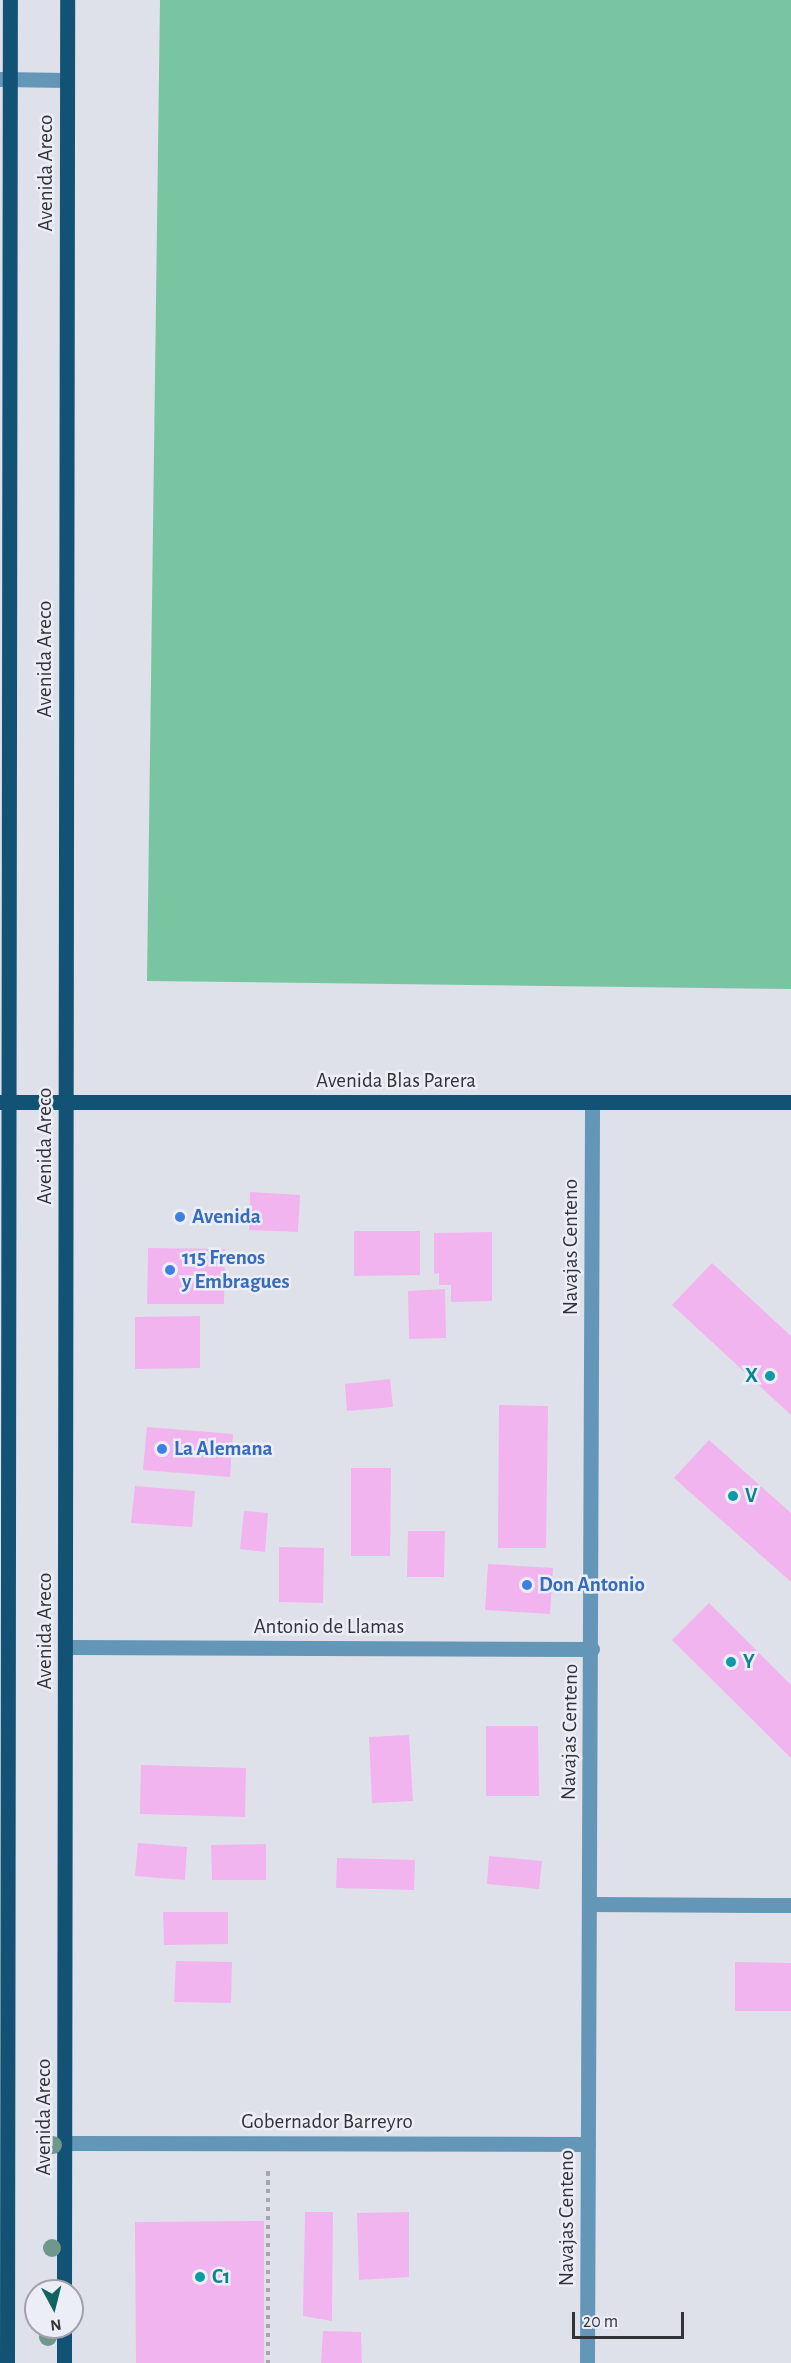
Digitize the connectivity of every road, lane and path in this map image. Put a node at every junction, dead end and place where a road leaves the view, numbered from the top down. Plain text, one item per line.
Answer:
1 (10, 0) edge
2 (67, 0) edge
3 (5, 79) edge
4 (67, 80) junction
5 (5, 401) edge
6 (5, 763) edge
7 (4, 1102) edge
8 (66, 1102) junction
9 (592, 1102) junction
10 (791, 1102) edge
11 (4, 1643) edge
12 (67, 1647) junction
13 (592, 1649) junction
14 (589, 1904) junction
15 (791, 1905) edge
16 (65, 2143) junction
17 (267, 2143) junction
18 (4, 2144) edge
19 (588, 2144) junction
20 (64, 2279) edge
21 (64, 2339) edge
22 (7, 2363) edge
23 (64, 2363) edge
24 (268, 2363) edge
25 (587, 2363) edge

1 - 3 main road, Avenida Areco
2 - 4 main road, Avenida Areco
3 - 4 street
3 - 5 main road, Avenida Areco
4 - 8 main road, Avenida Areco
5 - 6 main road, Avenida Areco
6 - 7 main road, Avenida Areco
7 - 8 main road, Avenida Blas Parera
7 - 11 main road, Avenida Areco
8 - 9 main road, Avenida Blas Parera
8 - 12 main road, Avenida Areco
9 - 10 main road, Avenida Blas Parera
9 - 13 street, Navajas Centeno
11 - 18 main road, Avenida Areco
12 - 13 street, Antonio de Llamas
12 - 16 main road, Avenida Areco
13 - 14 street, Navajas Centeno
14 - 15 street
14 - 19 street, Navajas Centeno
16 - 17 street, Gobernador Barreyro
16 - 20 main road, Avenida Areco
17 - 19 street, Gobernador Barreyro
17 - 24 path
18 - 22 main road, Avenida Areco
19 - 25 street, Navajas Centeno
21 - 23 main road

